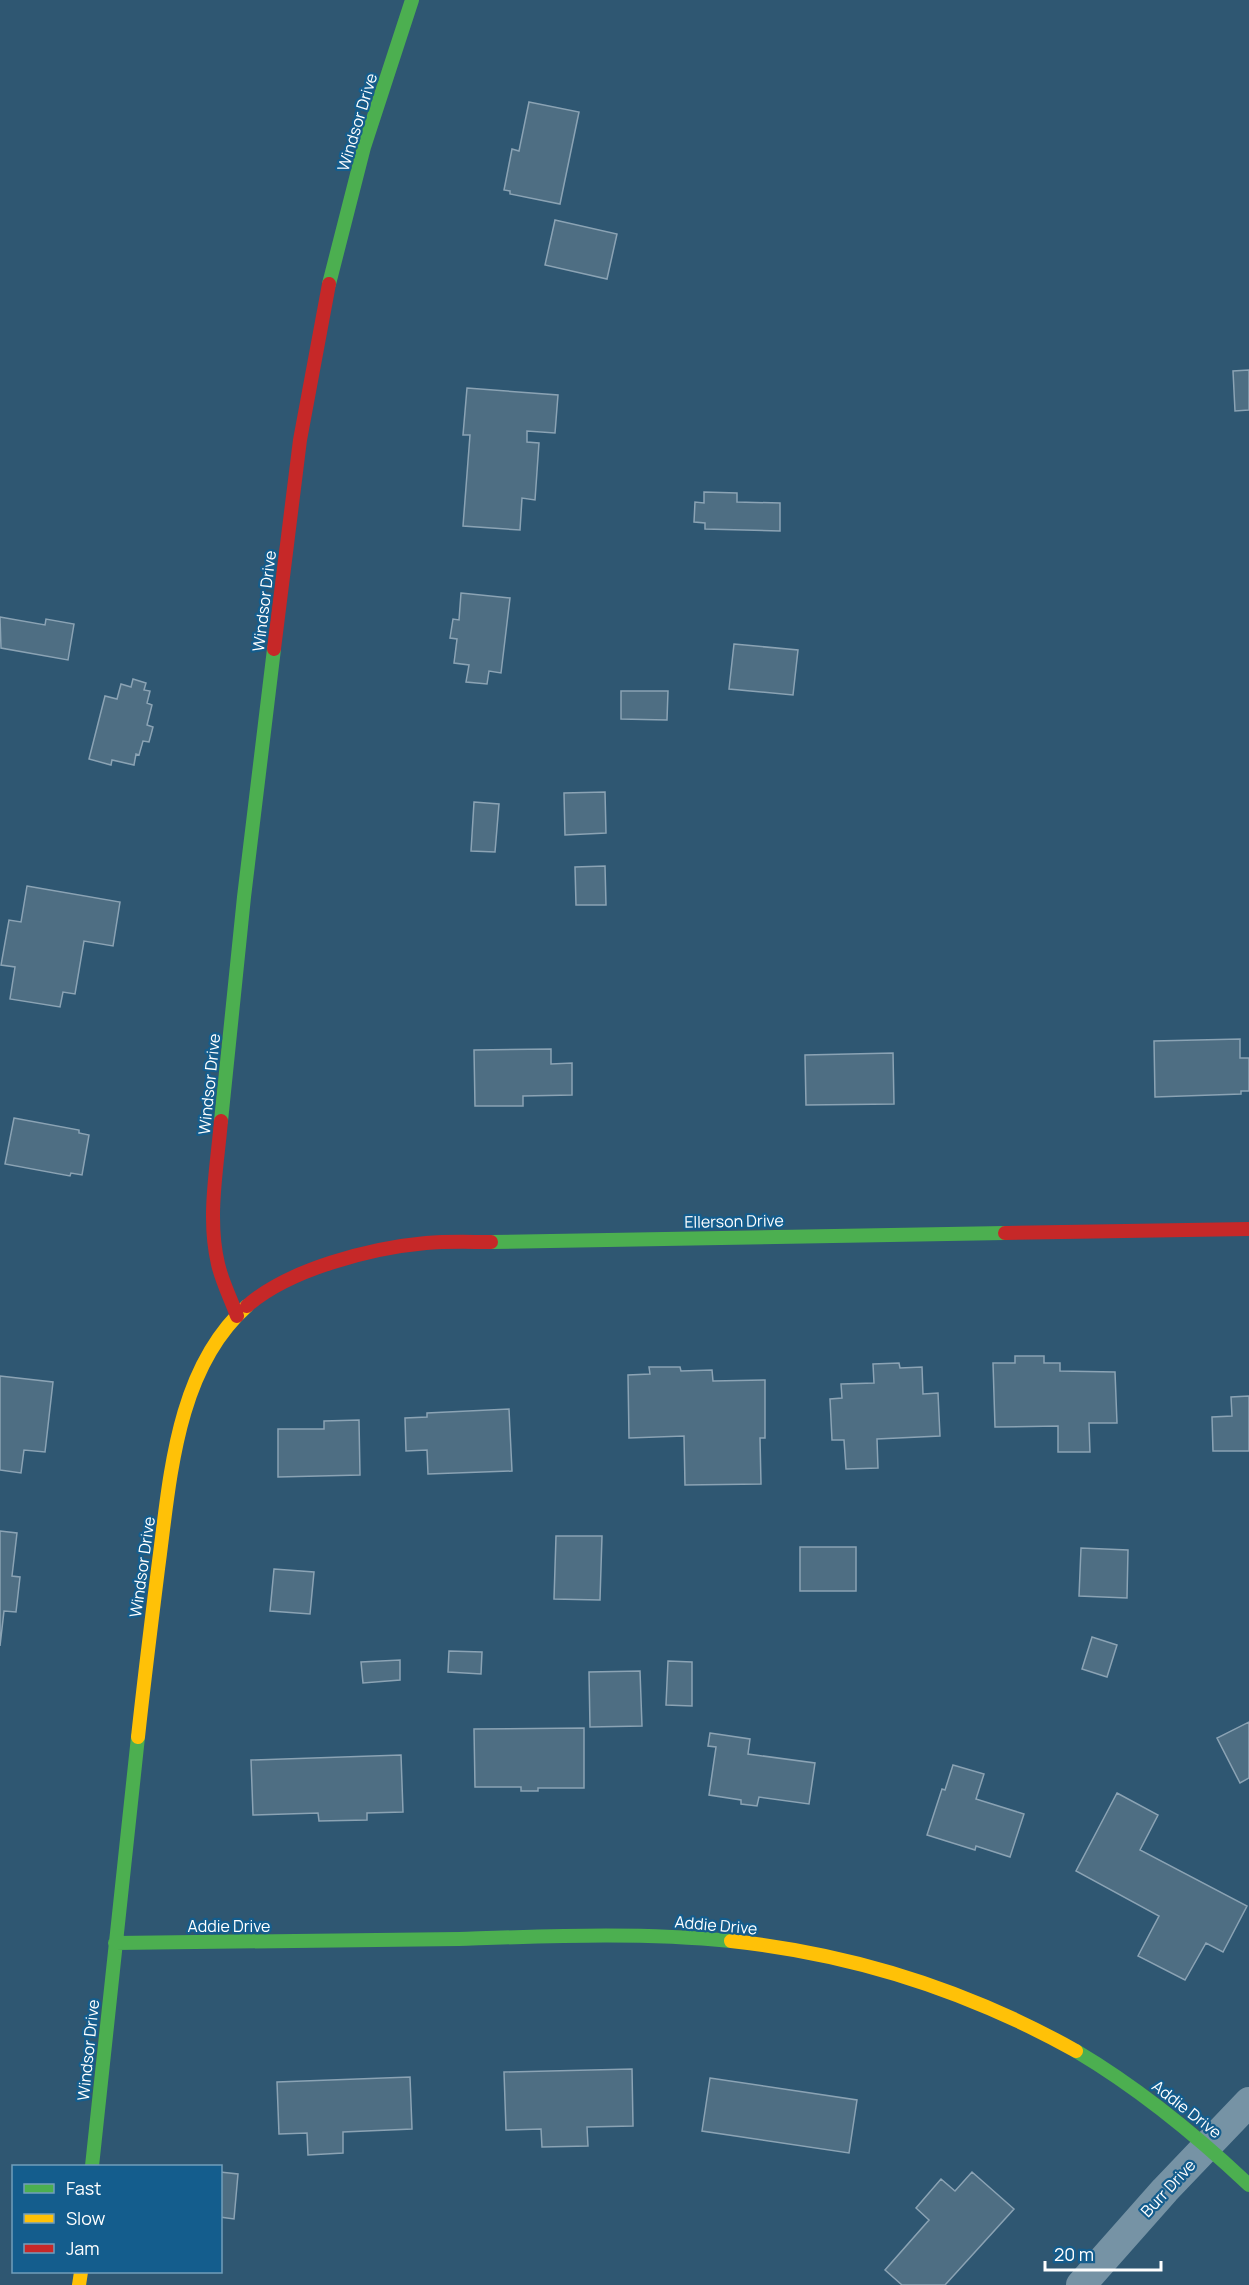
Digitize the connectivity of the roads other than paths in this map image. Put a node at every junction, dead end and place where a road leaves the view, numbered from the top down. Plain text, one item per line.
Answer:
1 (412, 0) edge
2 (1249, 1229) edge
3 (237, 1316) junction
4 (115, 1942) junction
5 (1249, 2102) edge
6 (1207, 2145) junction
7 (92, 2165) edge
8 (1249, 2185) edge
9 (1081, 2285) edge

1 - 3 street, Windsor Drive
2 - 3 street, Ellerson Drive
3 - 4 street, Windsor Drive
4 - 6 street, Addie Drive
4 - 7 street, Windsor Drive
5 - 6 street, Burr Drive
6 - 8 street, Addie Drive
6 - 9 street, Burr Drive

